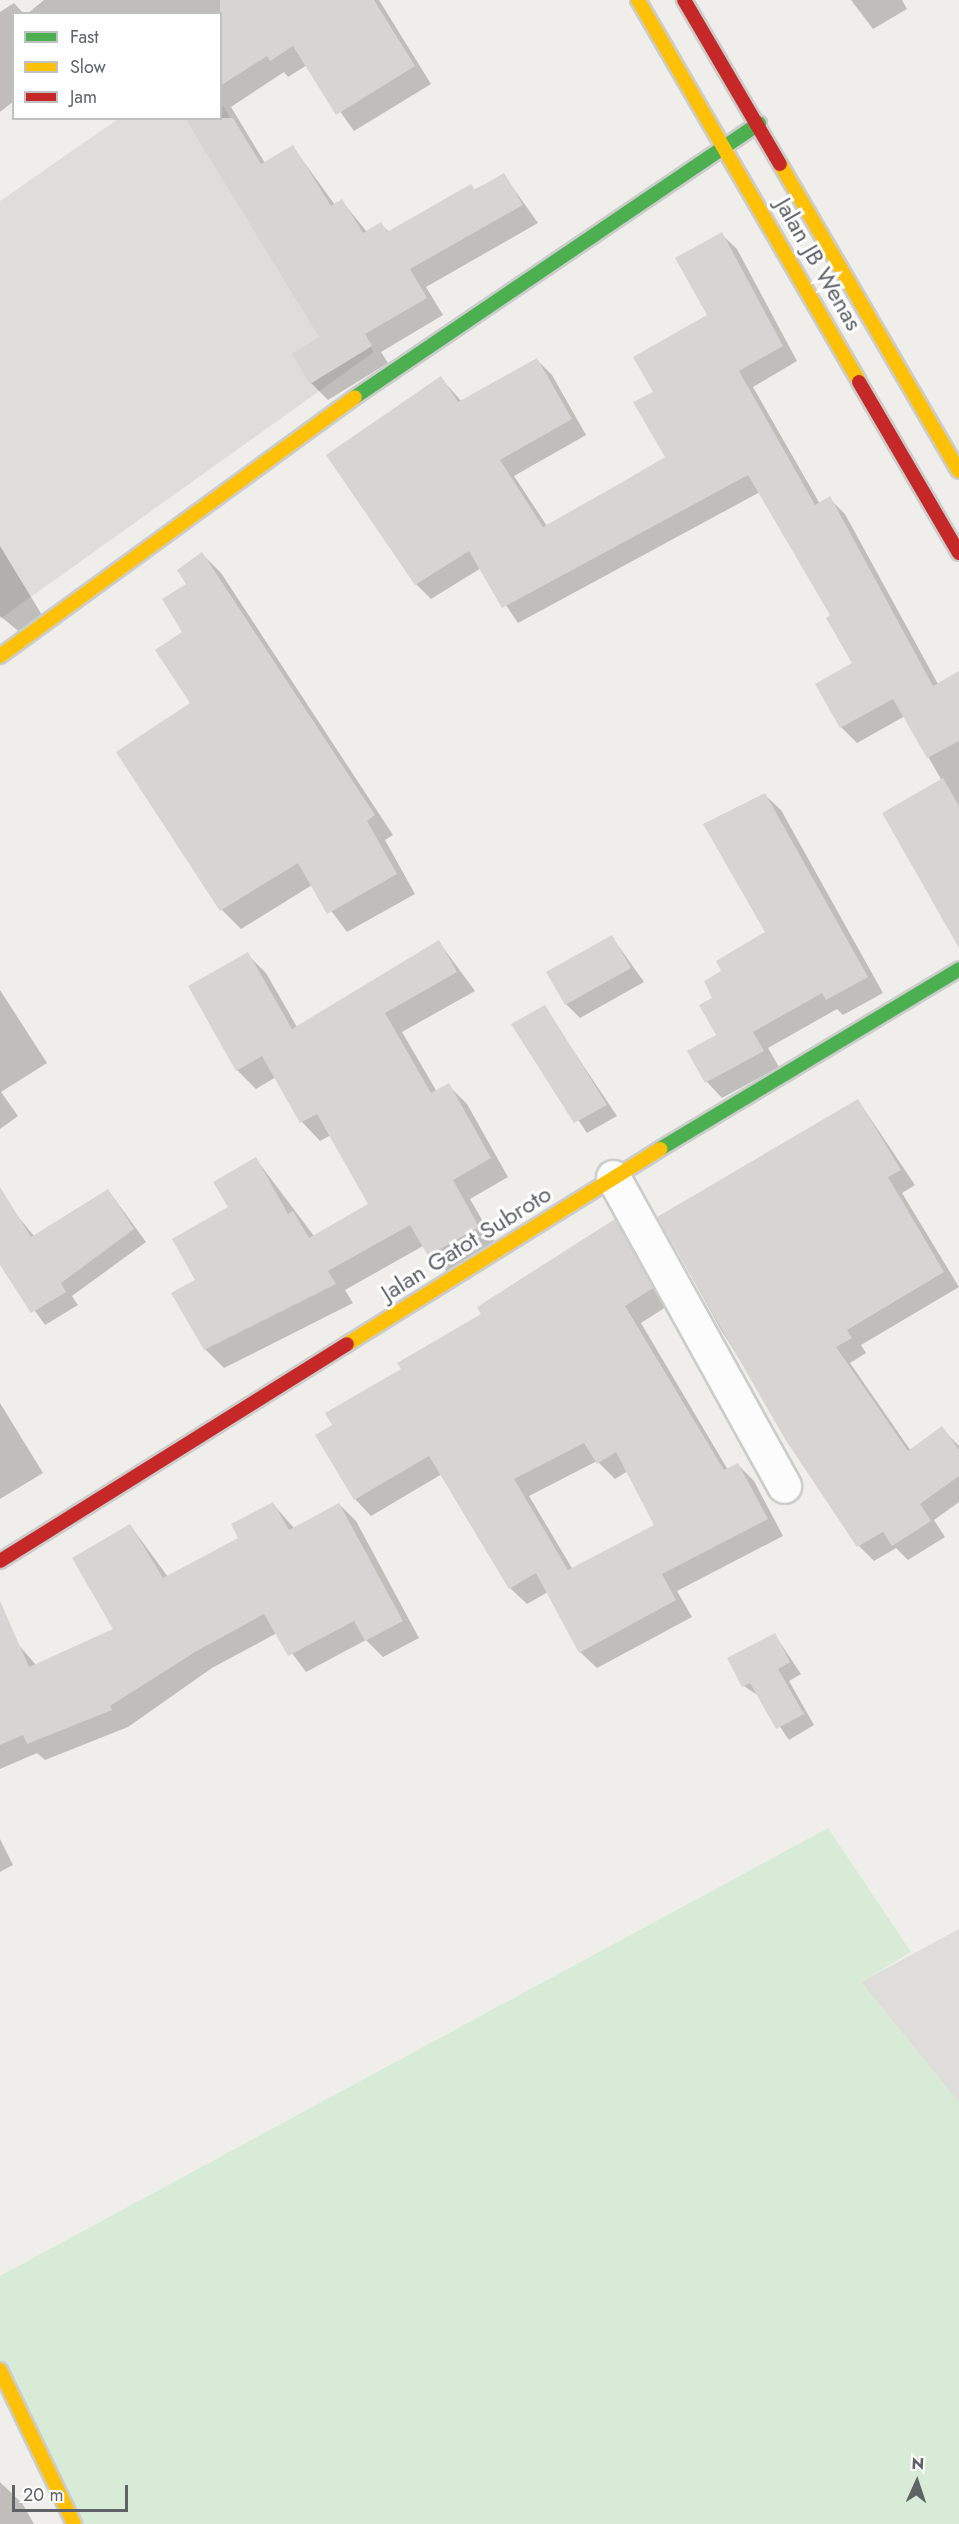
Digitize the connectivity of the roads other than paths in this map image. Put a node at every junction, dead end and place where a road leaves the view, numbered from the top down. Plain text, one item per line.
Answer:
1 (638, 0) edge
2 (684, 0) edge
3 (759, 123) junction
4 (724, 143) junction
5 (959, 471) edge
6 (959, 553) edge
7 (0, 656) edge
8 (959, 969) edge
9 (613, 1177) junction
10 (784, 1486) dead end
11 (0, 1561) edge
12 (0, 2370) edge
13 (73, 2524) edge

1 - 4 street, Jalan JB Wenas
2 - 3 street, Jalan JB Wenas
3 - 4 street
3 - 5 street, Jalan JB Wenas
4 - 6 street, Jalan JB Wenas
4 - 7 street
8 - 9 street, Jalan Gatot Subroto
9 - 10 street
9 - 11 street, Jalan Gatot Subroto
12 - 13 street

